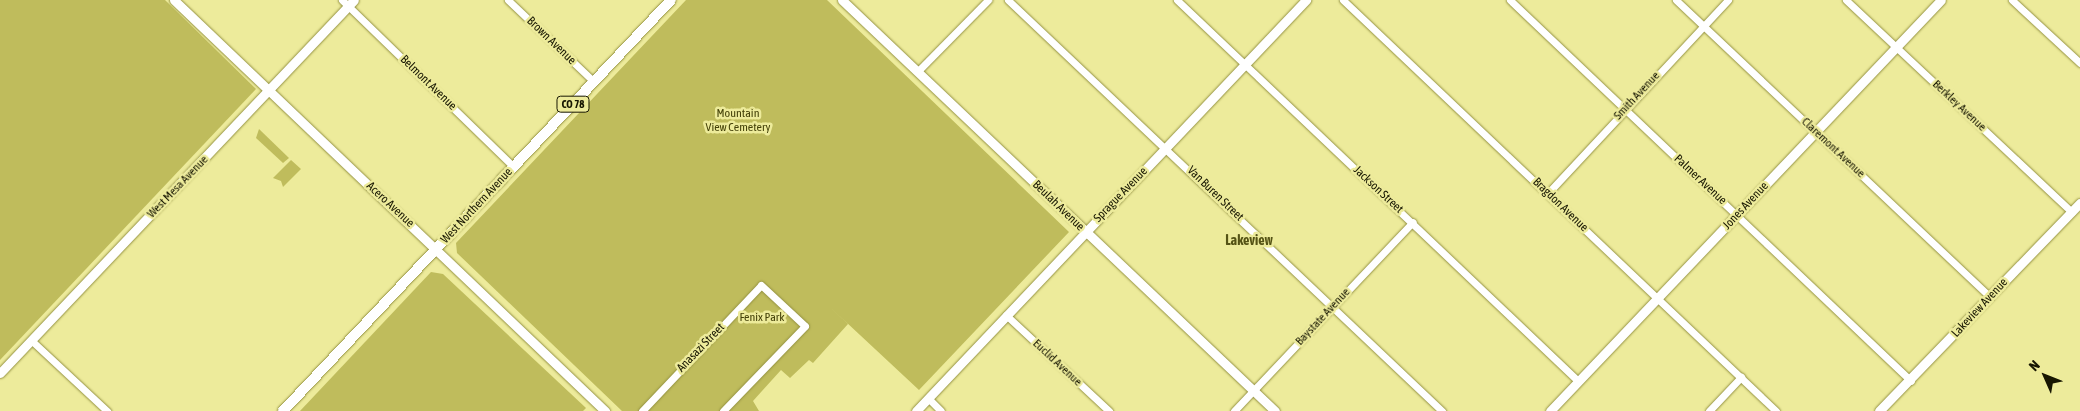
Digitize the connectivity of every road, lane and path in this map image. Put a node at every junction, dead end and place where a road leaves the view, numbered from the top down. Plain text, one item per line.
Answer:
1 (174, 0) edge
2 (508, 0) edge
3 (671, 0) edge
4 (842, 0) edge
5 (988, 0) edge
6 (1008, 0) edge
7 (1177, 0) edge
8 (1306, 0) edge
9 (1343, 0) edge
10 (1676, 0) edge
11 (1728, 0) edge
12 (1846, 0) edge
13 (1941, 0) edge
14 (2012, 0) edge
15 (1515, 1) edge
16 (349, 2) edge
17 (1703, 26) junction
18 (1898, 47) junction
19 (2080, 63) edge
20 (1244, 65) junction
21 (918, 71) junction
22 (594, 82) junction
23 (270, 89) junction
24 (1624, 110) junction
25 (1816, 132) junction
26 (1166, 148) junction
27 (514, 166) junction
28 (1548, 193) junction
29 (2080, 203) edge
30 (2072, 212) junction
31 (1738, 215) junction
32 (1413, 222) junction
33 (1085, 233) junction
34 (437, 249) junction
35 (1990, 297) junction
36 (1658, 299) junction
37 (1332, 306) junction
38 (1006, 316) junction
39 (32, 341) junction
40 (0, 373) edge
41 (1741, 377) junction
42 (1578, 381) junction
43 (1911, 381) junction
44 (1253, 391) junction
45 (928, 398) junction
46 (107, 411) edge
47 (282, 411) edge
48 (605, 411) edge
49 (642, 411) edge
50 (723, 411) edge
51 (916, 411) edge
52 (941, 411) edge
53 (1108, 411) edge
54 (1234, 411) edge
55 (1274, 411) edge
56 (1442, 411) edge
57 (1550, 411) edge
58 (1709, 411) edge
59 (1776, 411) edge
60 (1879, 411) edge

1 - 23 street, Acero Avenue
2 - 22 street, Brown Avenue
3 - 22 main road, West Northern Avenue / CO 78
4 - 21 street, Beulah Avenue
5 - 21 street
6 - 26 street, Van Buren Street
7 - 20 street, Jackson Street
8 - 20 street, Sprague Avenue
9 - 28 street, Bragdon Avenue
10 - 17 street, Claremont Avenue
11 - 17 street, Smith Avenue
12 - 18 street, Berkley Avenue
13 - 18 street, Jones Avenue
14 - 19 street
15 - 24 street, Palmer Avenue
16 - 23 street, West Mesa Avenue
16 - 27 street, Belmont Avenue
17 - 24 street, Smith Avenue
17 - 25 street, Claremont Avenue
18 - 25 street, Jones Avenue
18 - 30 street, Berkley Avenue
20 - 26 street, Sprague Avenue
20 - 32 street, Jackson Street
21 - 33 street, Beulah Avenue
22 - 27 main road, West Northern Avenue / CO 78
23 - 34 street, Acero Avenue
23 - 39 street, West Mesa Avenue
24 - 28 street, Smith Avenue
24 - 31 street, Palmer Avenue
25 - 31 street, Jones Avenue
25 - 35 street, Claremont Avenue
26 - 33 street, Sprague Avenue
26 - 37 street, Van Buren Street
27 - 34 main road, West Northern Avenue / CO 78
28 - 36 street, Bragdon Avenue
29 - 30 street, Lakeview Avenue
30 - 35 street, Lakeview Avenue
31 - 36 street, Jones Avenue
31 - 43 street, Palmer Avenue
32 - 37 street, Baystate Avenue
32 - 42 street, Jackson Street
33 - 38 street, Sprague Avenue
33 - 44 street, Beulah Avenue
34 - 47 main road, West Northern Avenue / CO 78
34 - 48 street, Acero Avenue
35 - 43 street, Lakeview Avenue
36 - 41 street, Bragdon Avenue
36 - 42 street, Jones Avenue
37 - 44 street, Baystate Avenue
37 - 56 street, Van Buren Street
38 - 45 street, Sprague Avenue
38 - 53 street, Euclid Avenue
39 - 40 street, West Mesa Avenue
39 - 46 street
41 - 58 street
41 - 59 street, Bragdon Avenue
42 - 57 street, Jones Avenue
43 - 60 street, Lakeview Avenue
44 - 54 street, Baystate Avenue
44 - 55 street, Beulah Avenue
45 - 51 street, Sprague Avenue
45 - 52 street
49 - 50 street, Anasazi Street

